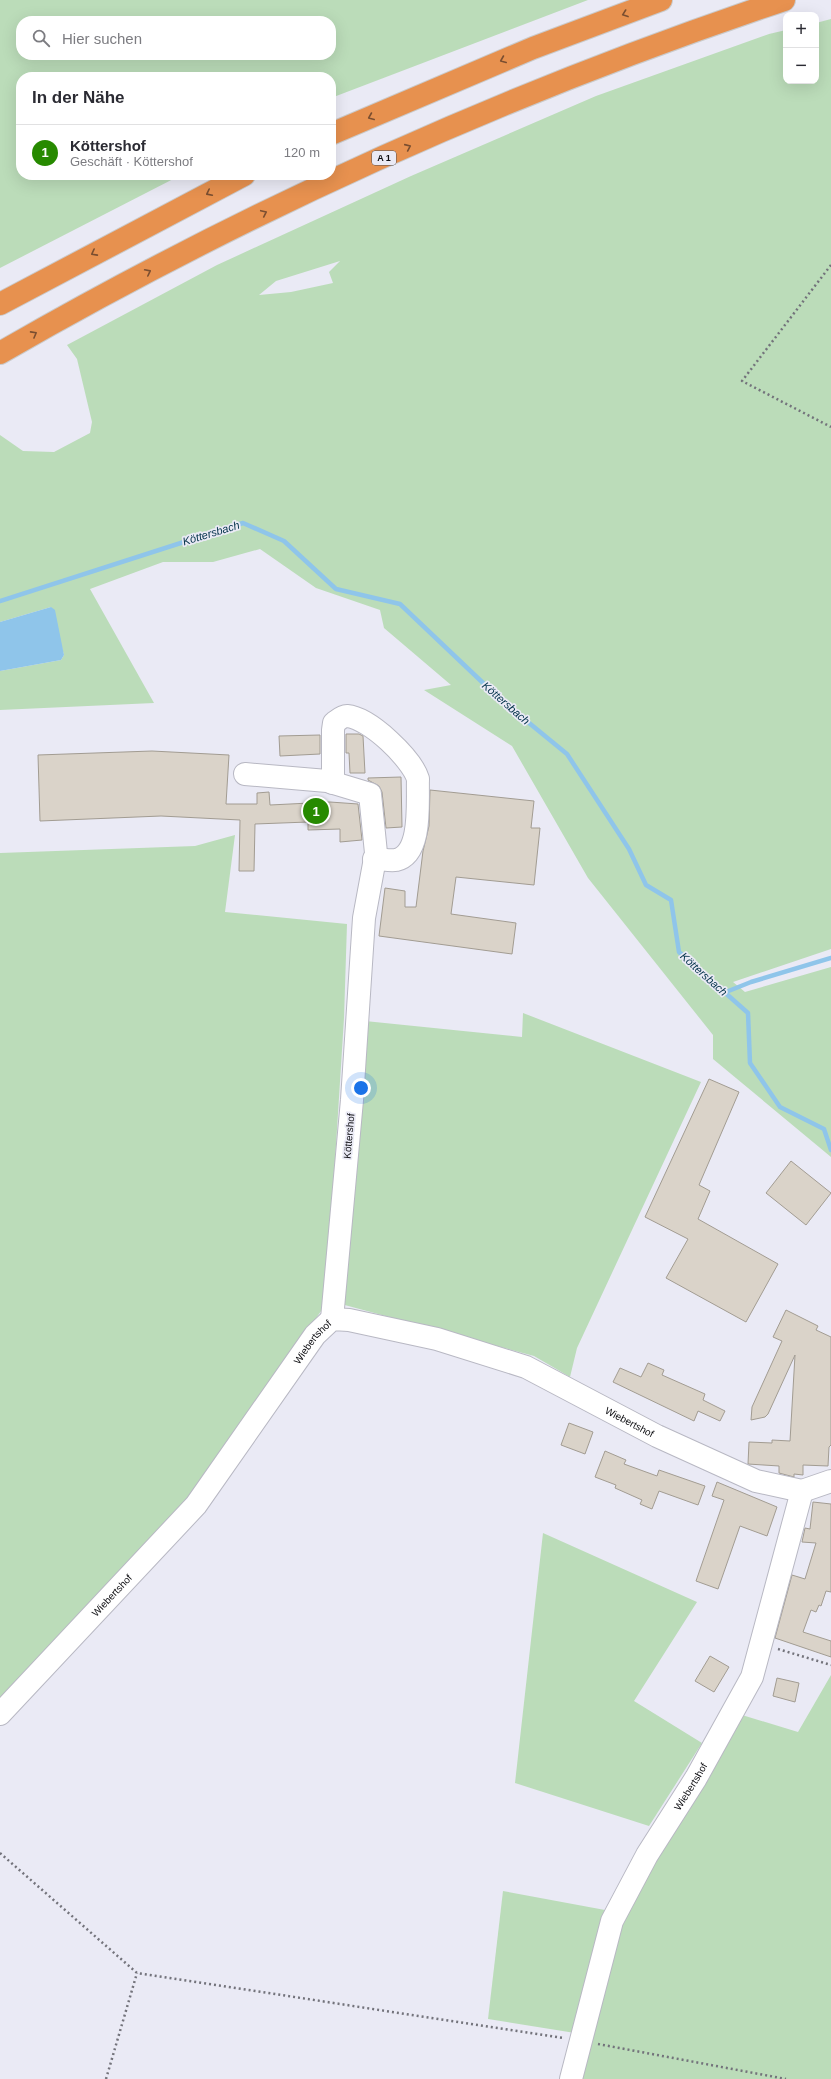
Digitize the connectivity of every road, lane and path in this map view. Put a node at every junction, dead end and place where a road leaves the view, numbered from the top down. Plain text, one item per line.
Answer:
1 (661, 0) edge
2 (784, 0) edge
3 (336, 132) edge
4 (336, 179) edge
5 (235, 180) edge
6 (334, 180) edge
7 (831, 265) edge
8 (0, 304) edge
9 (0, 353) edge
10 (831, 427) edge
11 (245, 774) dead end
12 (333, 783) junction
13 (374, 859) junction
14 (332, 1319) junction
15 (831, 1481) edge
16 (802, 1491) junction
17 (760, 1644) junction
18 (831, 1665) edge
19 (0, 1714) edge
20 (0, 1853) edge
21 (137, 1973) junction
22 (582, 2041) junction
23 (106, 2079) edge
24 (572, 2079) edge
25 (786, 2079) edge

1 -> 3 highway
4 -> 2 highway, A 1
5 -> 8 highway
9 -> 6 highway, A 1
7 - 10 path
11 - 12 street, Köttershof
12 - 13 street, Köttershof
12 - 13 street
13 - 14 street, Köttershof
14 - 16 street, Wiebertshof
14 - 19 street, Wiebertshof
15 - 16 street
16 - 17 street, Wiebertshof
17 - 18 path
17 - 22 street, Wiebertshof
20 - 21 path
21 - 22 path
21 - 23 path
22 - 24 street, Wiebertshof
22 - 25 path

